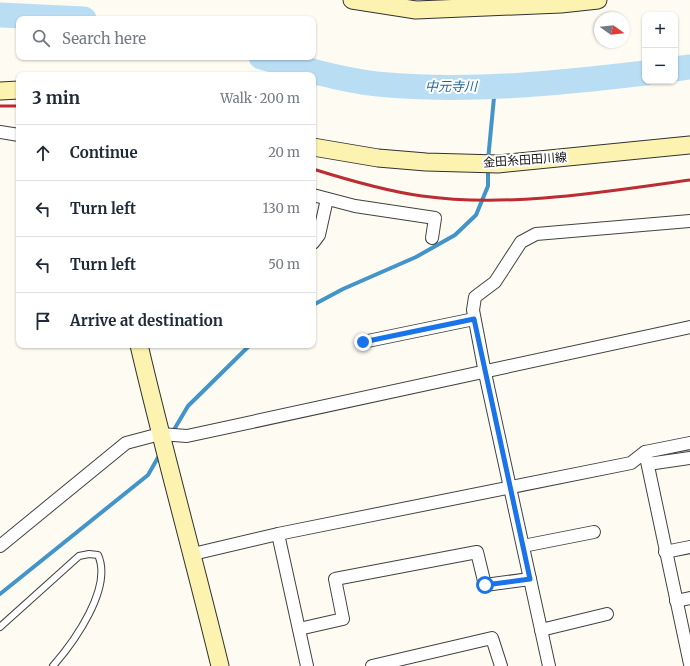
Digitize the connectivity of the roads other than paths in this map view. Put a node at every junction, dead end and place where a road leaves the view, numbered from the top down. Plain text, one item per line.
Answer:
1 (352, 0) edge
2 (598, 0) edge
3 (16, 90) edge
4 (0, 91) edge
5 (0, 132) edge
6 (16, 135) edge
7 (690, 145) edge
8 (316, 148) edge
9 (316, 196) edge
10 (327, 199) junction
11 (690, 221) edge
12 (432, 238) dead end
13 (316, 239) edge
14 (474, 319) junction
15 (690, 327) edge
16 (363, 342) dead end
17 (140, 348) edge
18 (485, 373) junction
19 (160, 434) junction
20 (690, 443) edge
21 (645, 452) junction
22 (690, 458) edge
23 (648, 464) junction
24 (510, 487) junction
25 (594, 532) dead end
26 (278, 534) junction
27 (0, 546) edge
28 (523, 546) junction
29 (690, 547) edge
30 (665, 552) junction
31 (193, 554) junction
32 (530, 579) junction
33 (690, 598) edge
34 (676, 601) junction
35 (607, 614) dead end
36 (0, 627) edge
37 (299, 629) junction
38 (541, 630) junction
39 (690, 664) edge
40 (53, 666) edge
41 (220, 666) edge
42 (307, 666) edge
43 (372, 666) edge
44 (501, 666) edge
45 (548, 666) edge

1 - 2 street
3 - 4 street
5 - 6 street
7 - 8 street, 金田糸田田川線
9 - 10 street
10 - 12 street
10 - 13 street
11 - 14 street
14 - 16 street
14 - 18 street
15 - 18 street
17 - 19 street
18 - 19 street
18 - 24 street
19 - 27 street
19 - 31 street
20 - 21 street
21 - 23 street
21 - 24 street
22 - 23 street
23 - 30 street
24 - 26 street
24 - 28 street
25 - 28 street
26 - 31 street
26 - 37 street
28 - 32 street
29 - 30 street
30 - 34 street
31 - 41 street
32 - 37 street
32 - 38 street
33 - 34 street
34 - 39 street
35 - 38 street
36 - 40 lane
37 - 42 street
38 - 45 street
43 - 44 street

